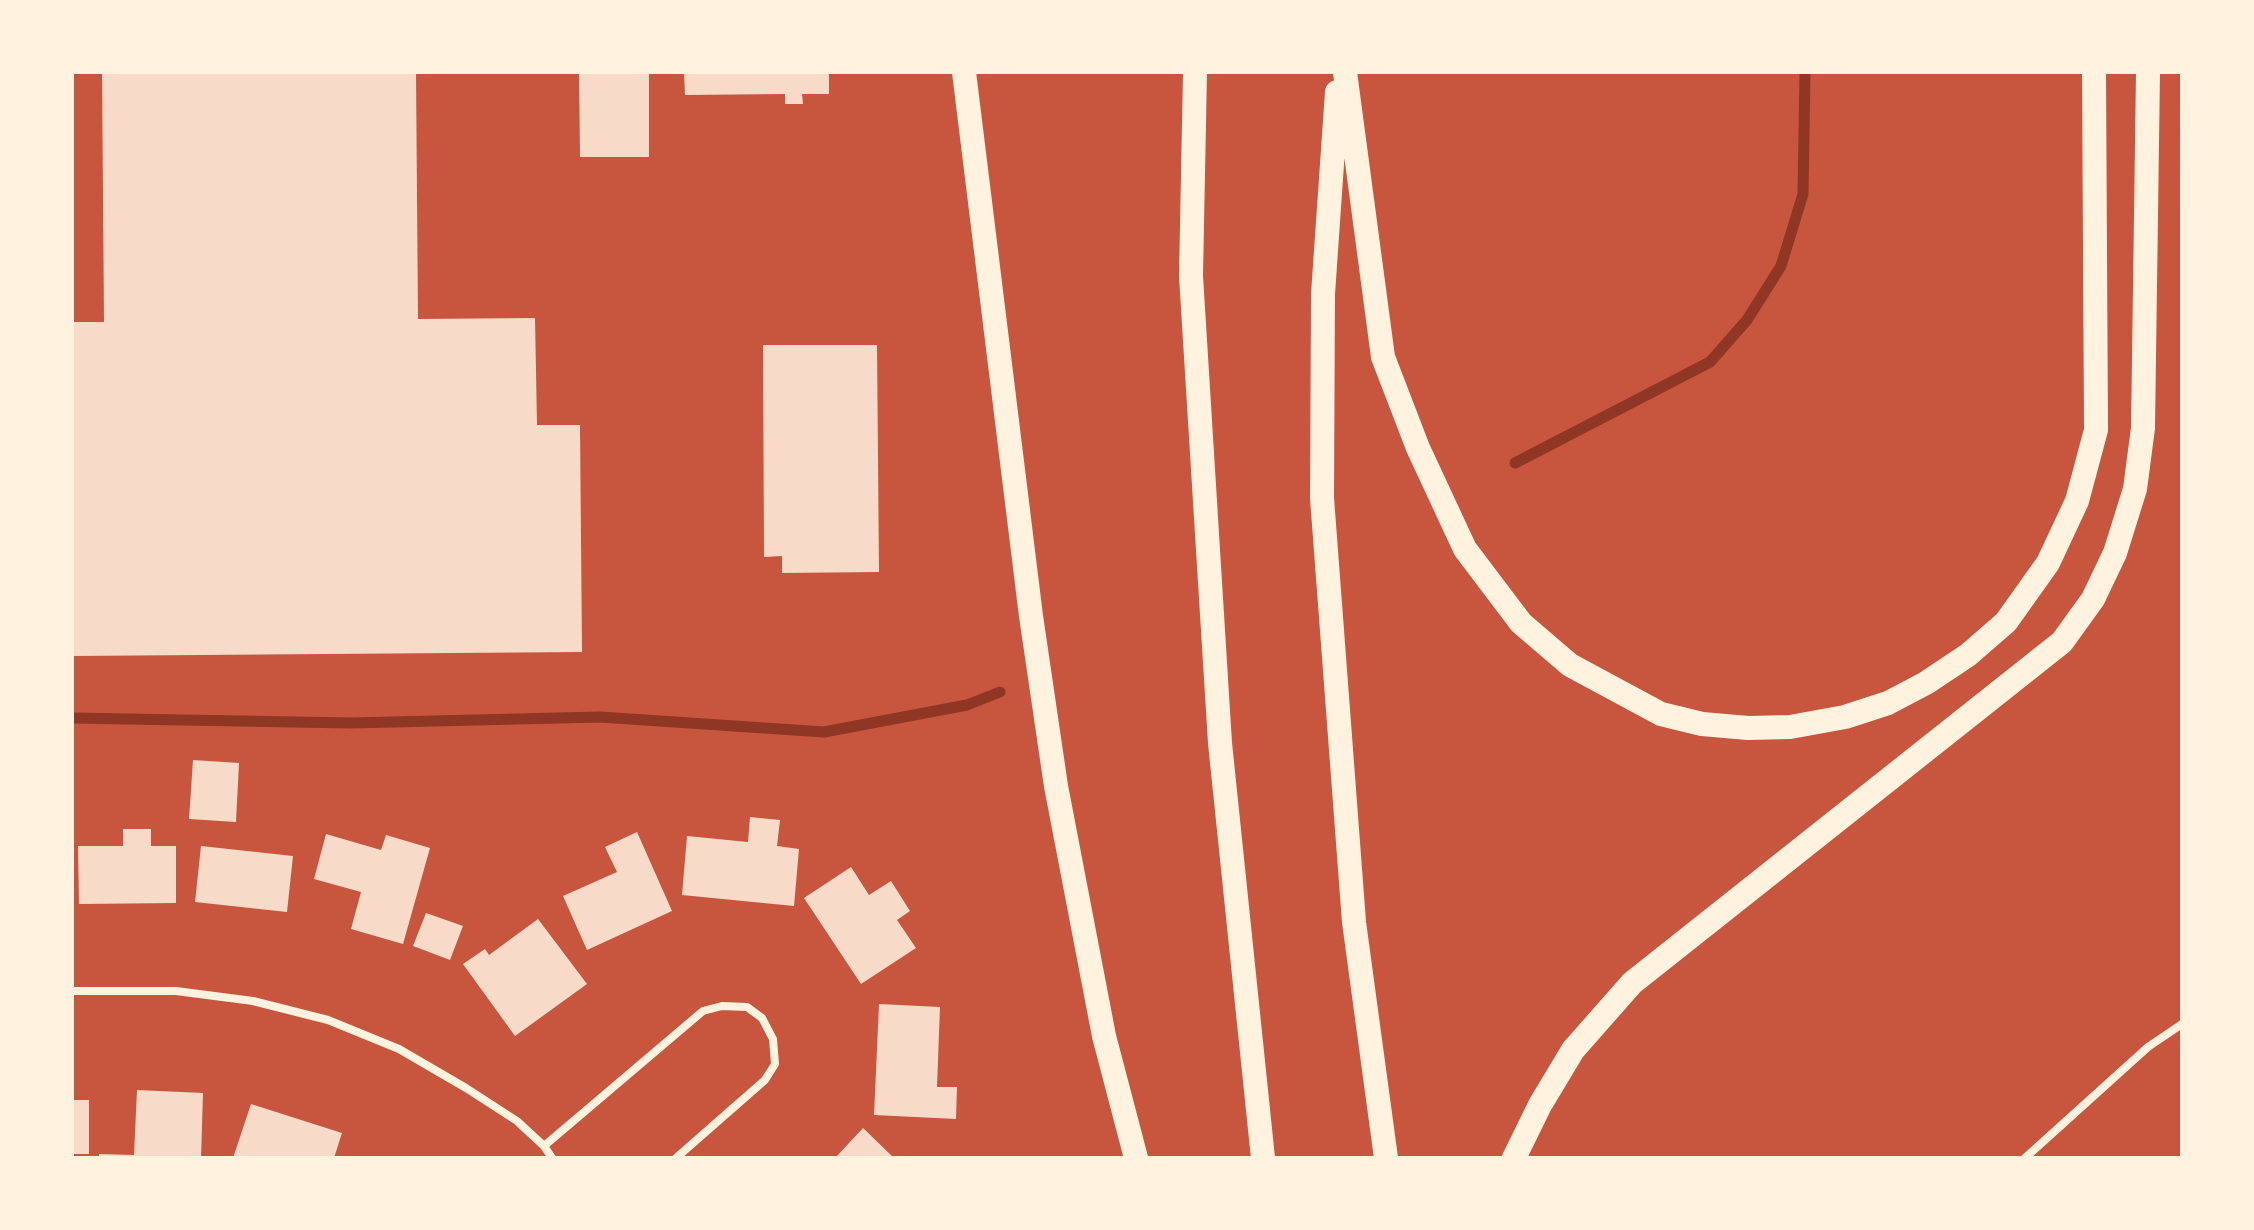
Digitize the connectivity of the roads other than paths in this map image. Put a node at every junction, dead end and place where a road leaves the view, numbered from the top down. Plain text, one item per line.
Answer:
1 (964, 72) edge
2 (1195, 72) edge
3 (1339, 72) edge
4 (1345, 72) edge
5 (2094, 72) edge
6 (2148, 72) edge
7 (72, 991) edge
8 (2182, 1024) edge
9 (544, 1146) junction
10 (552, 1158) edge
11 (676, 1158) edge
12 (1136, 1158) edge
13 (1263, 1158) edge
14 (1386, 1158) edge
15 (1514, 1158) edge
16 (2025, 1158) edge

1 - 12 highway
2 - 13 highway
3 - 14 highway
4 - 5 highway
6 - 15 highway
7 - 9 street
8 - 16 street
9 - 10 street
9 - 11 street

